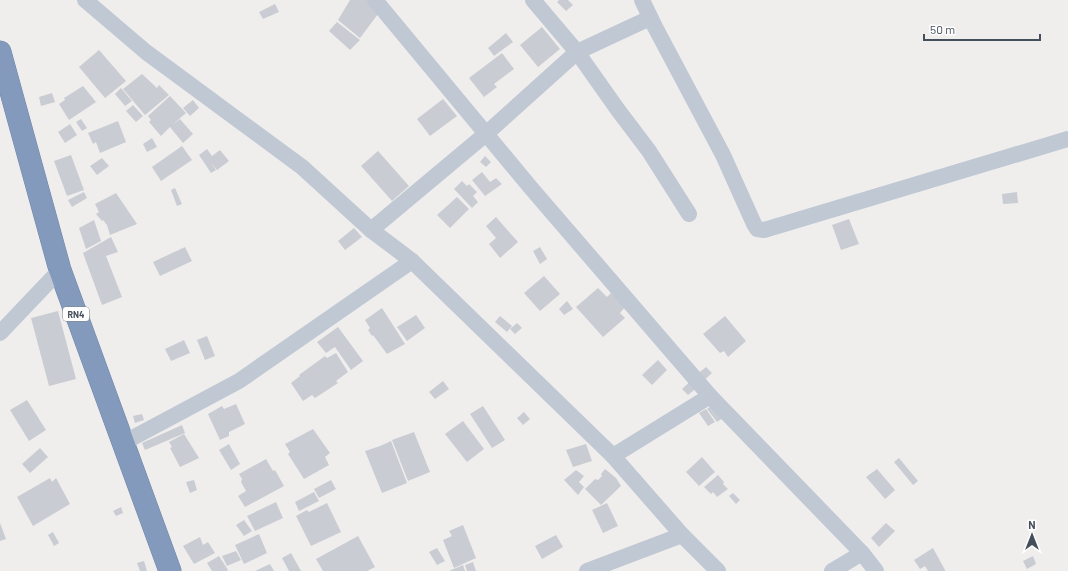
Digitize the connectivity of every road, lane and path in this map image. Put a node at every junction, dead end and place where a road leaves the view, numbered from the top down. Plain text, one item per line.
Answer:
1 (85, 0) edge
2 (374, 0) edge
3 (533, 0) edge
4 (642, 0) edge
5 (650, 18) junction
6 (0, 52) edge
7 (577, 52) junction
8 (487, 134) junction
9 (1068, 139) edge
10 (689, 214) dead end
11 (371, 230) junction
12 (412, 261) junction
13 (60, 270) junction
14 (0, 333) edge
15 (710, 396) junction
16 (123, 443) junction
17 (613, 456) junction
18 (682, 535) junction
19 (862, 553) junction
20 (170, 571) edge
21 (587, 571) edge
22 (718, 571) edge
23 (832, 571) edge
24 (876, 571) edge

1 - 11 street
2 - 8 street
3 - 7 street
4 - 5 street
5 - 7 street
5 - 9 street
6 - 13 highway, RN4
7 - 8 street
7 - 10 street
8 - 11 street
8 - 15 street
11 - 12 street
12 - 16 street
12 - 17 street
13 - 14 street
13 - 16 highway, RN4
15 - 17 street
15 - 19 street
16 - 20 highway, RN4
17 - 18 street
18 - 21 street
18 - 22 street
19 - 23 street
19 - 24 street

